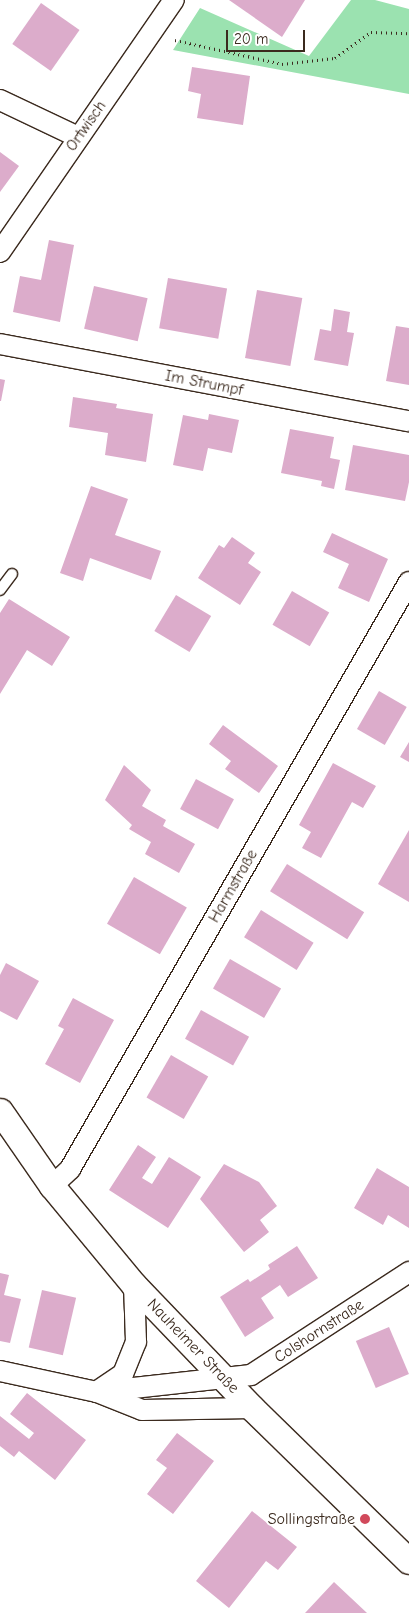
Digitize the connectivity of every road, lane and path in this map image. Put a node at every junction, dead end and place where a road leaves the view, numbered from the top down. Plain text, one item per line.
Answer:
1 (174, 0) edge
2 (409, 33) edge
3 (150, 34) junction
4 (0, 100) edge
5 (78, 137) junction
6 (0, 252) edge
7 (0, 344) edge
8 (409, 422) edge
9 (12, 574) dead end
10 (409, 582) edge
11 (0, 590) edge
12 (0, 1111) edge
13 (52, 1186) junction
14 (409, 1272) edge
15 (134, 1285) junction
16 (0, 1371) edge
17 (224, 1380) junction
18 (97, 1392) junction
19 (252, 1408) junction
20 (409, 1561) edge

1 - 3 street, Ortwisch
2 - 3 path
3 - 5 street, Ortwisch
4 - 5 street
5 - 6 street, Ortwisch
7 - 8 street, Im Strumpf
9 - 11 lane
10 - 13 street, Harmstraße
12 - 13 street, Nauheimer Straße
13 - 15 street, Nauheimer Straße
14 - 17 street, Colshornstraße
15 - 17 street, Nauheimer Straße
15 - 18 street
16 - 18 street
17 - 18 street
17 - 19 street, Nauheimer Straße
18 - 19 street
19 - 20 street, Nauheimer Straße

